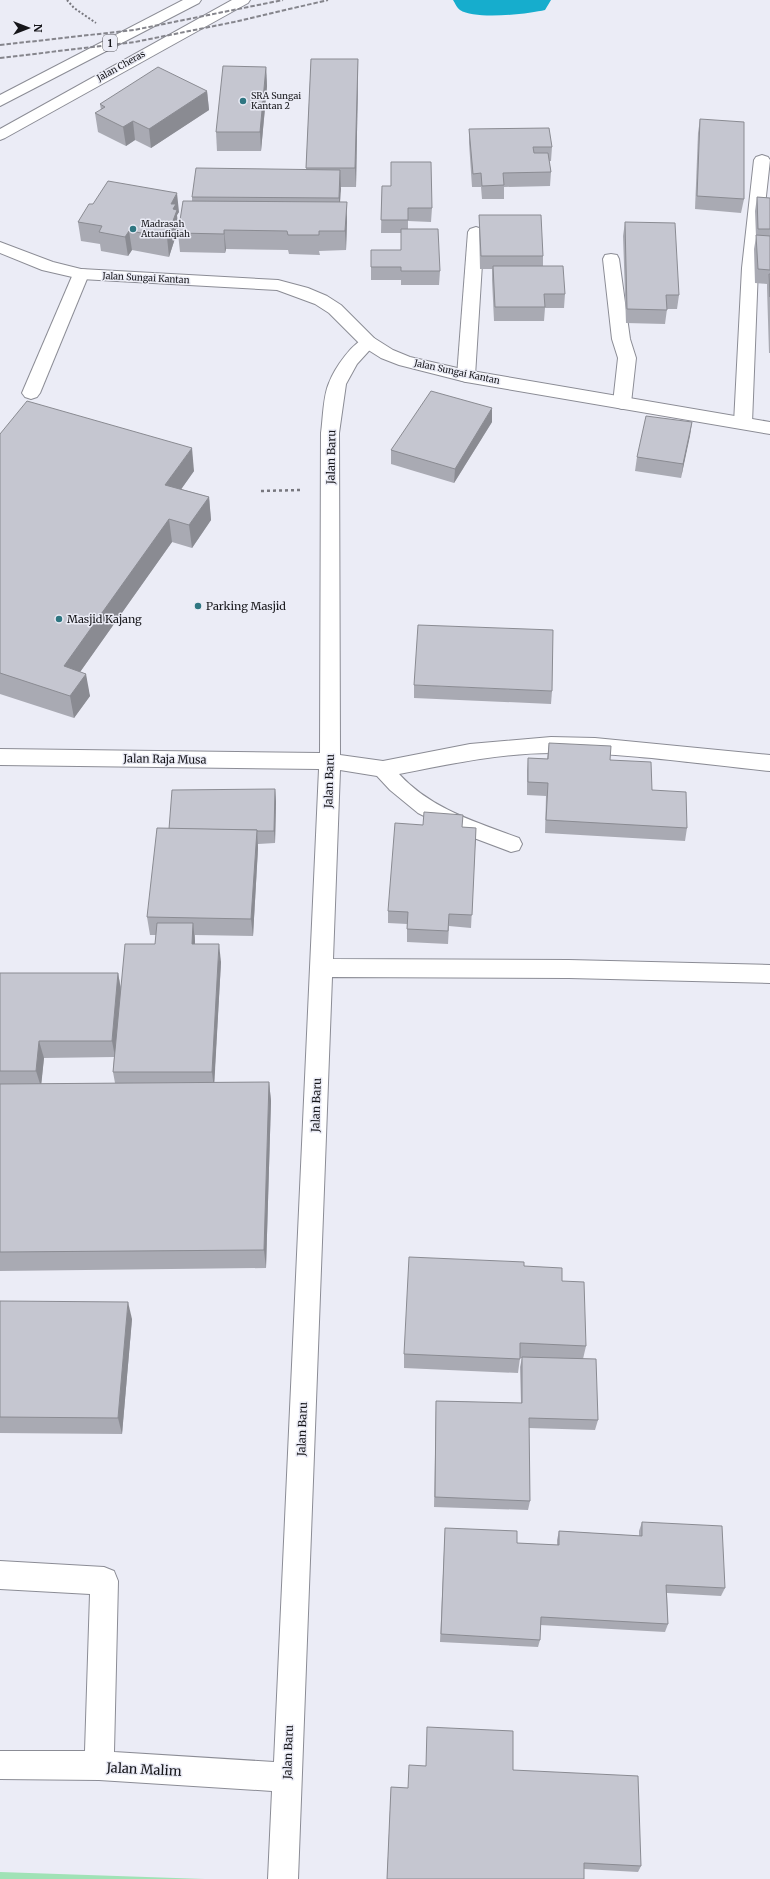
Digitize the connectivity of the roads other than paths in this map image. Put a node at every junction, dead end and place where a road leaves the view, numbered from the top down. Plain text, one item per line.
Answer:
1 (194, 0) edge
2 (243, 0) edge
3 (0, 101) edge
4 (0, 135) edge
5 (762, 160) dead end
6 (476, 232) dead end
7 (0, 242) edge
8 (0, 247) edge
9 (26, 258) junction
10 (611, 259) dead end
11 (81, 274) junction
12 (368, 342) junction
13 (466, 376) junction
14 (31, 392) dead end
15 (622, 403) junction
16 (743, 423) junction
17 (770, 428) edge
18 (0, 758) edge
19 (330, 761) junction
20 (770, 763) edge
21 (383, 769) junction
22 (511, 844) dead end
23 (321, 968) junction
24 (770, 974) edge
25 (0, 1575) edge
26 (0, 1765) edge
27 (99, 1766) junction
28 (287, 1777) junction
29 (284, 1879) edge

1 - 3 street, 1
2 - 4 street, Jalan Cheras / 1
5 - 16 street
6 - 13 street
7 - 9 street
8 - 9 street, Jalan Sungai Kantan
9 - 11 street, Jalan Sungai Kantan
10 - 15 street
11 - 12 street, Jalan Sungai Kantan
11 - 14 street
12 - 13 street, Jalan Sungai Kantan
12 - 19 street, Jalan Baru
13 - 15 street, Jalan Sungai Kantan
15 - 16 street, Jalan Sungai Kantan
16 - 17 street, Jalan Sungai Kantan
18 - 19 street, Jalan Raja Musa
19 - 21 street, Jalan Raja Musa
19 - 23 street, Jalan Baru
20 - 21 street, Jalan Raja Musa
21 - 22 street
23 - 24 street
23 - 28 street, Jalan Baru
25 - 27 street
26 - 27 street, Jalan Malim
27 - 28 street, Jalan Malim
28 - 29 street, Jalan Baru

